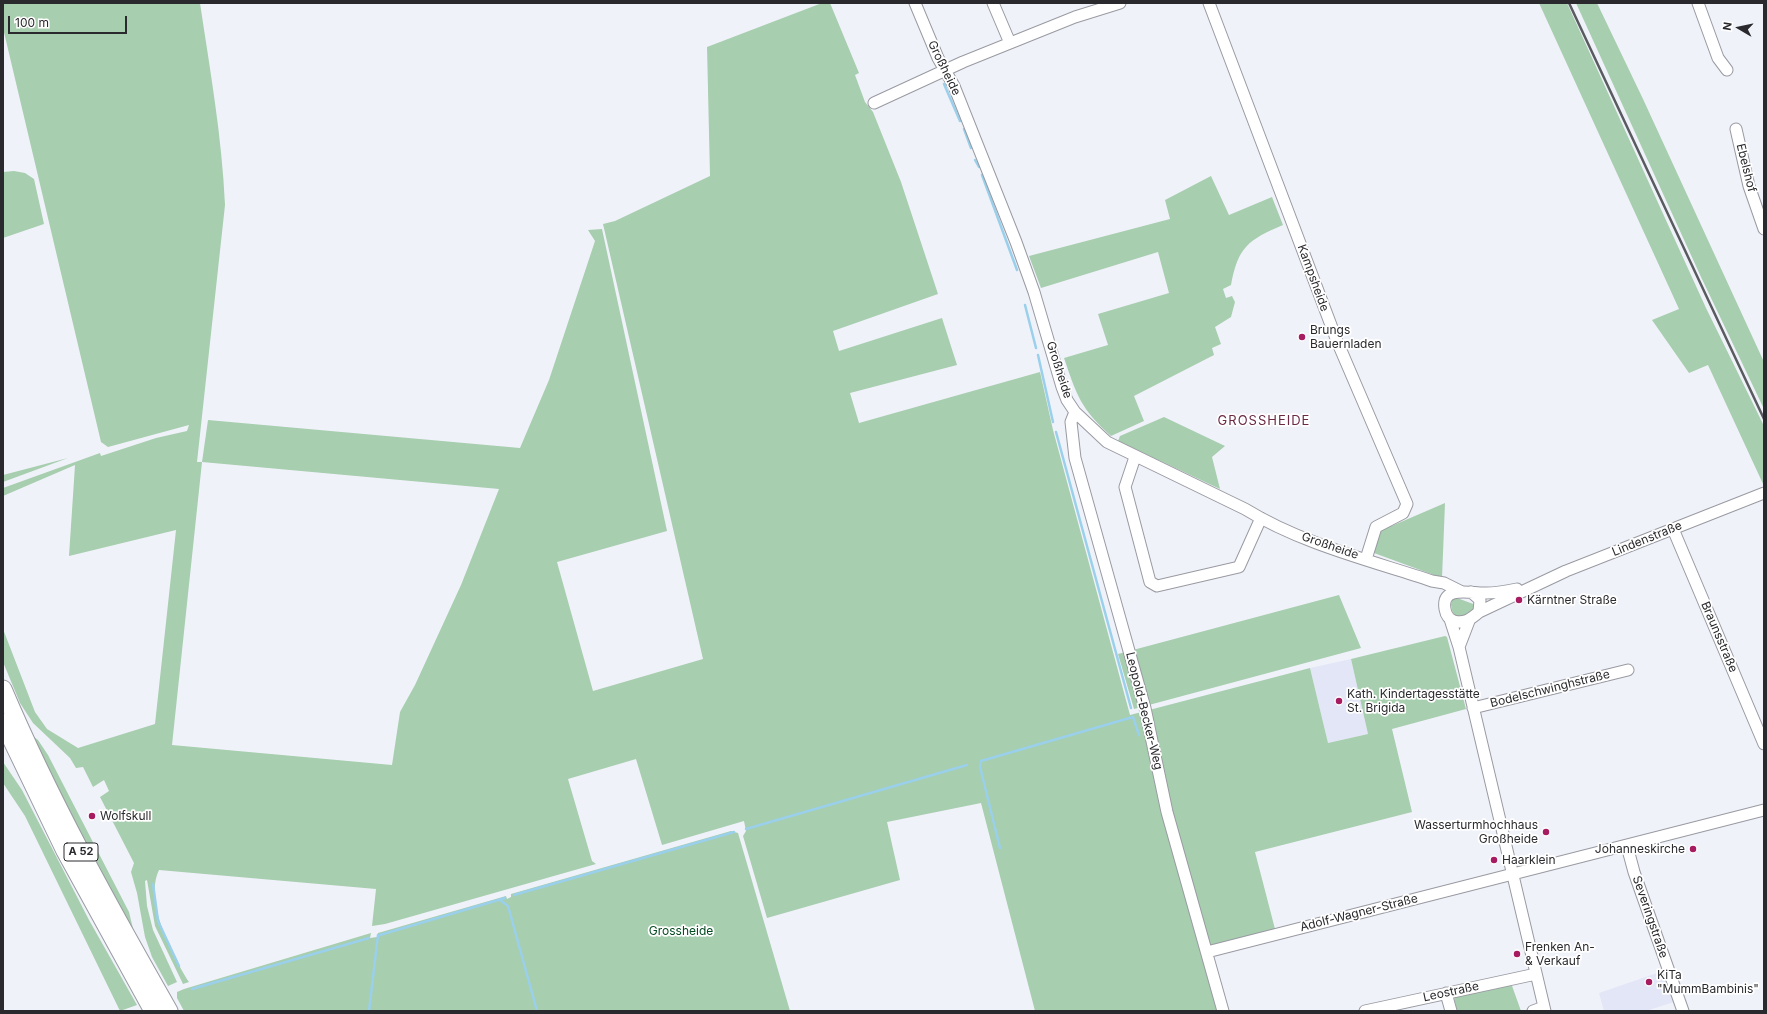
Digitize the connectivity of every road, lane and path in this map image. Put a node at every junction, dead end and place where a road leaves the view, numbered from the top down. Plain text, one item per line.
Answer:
1 (915, 3) edge
2 (993, 3) edge
3 (1120, 3) edge
4 (1209, 3) edge
5 (1698, 3) edge
6 (1010, 43) junction
7 (946, 70) junction
8 (1727, 70) dead end
9 (874, 103) dead end
10 (1736, 129) dead end
11 (1764, 229) edge
12 (1075, 412) junction
13 (1135, 457) junction
14 (1764, 493) edge
15 (1261, 518) junction
16 (1673, 529) junction
17 (1366, 559) junction
18 (1432, 581) junction
19 (1531, 587) junction
20 (1465, 591) junction
21 (1447, 598) junction
22 (1479, 612) junction
23 (1450, 619) junction
24 (1469, 621) junction
25 (1459, 647) junction
26 (1628, 670) dead end
27 (3, 689) edge
28 (1473, 708) junction
29 (3, 722) edge
30 (1764, 744) edge
31 (1764, 810) edge
32 (1627, 846) junction
33 (1512, 874) junction
34 (1207, 952) junction
35 (1536, 974) junction
36 (1446, 993) junction
37 (1544, 1009) edge
38 (153, 1011) edge
39 (168, 1011) edge
40 (1223, 1011) edge
41 (1365, 1011) edge
42 (1451, 1011) edge
43 (1533, 1011) edge
44 (1682, 1011) edge

1 - 7 street, Großheide
2 - 6 street
3 - 6 street
4 - 17 street, Kampsheide
5 - 8 street
6 - 7 street
7 - 9 street
7 - 12 street, Großheide
10 - 11 street, Ebelshof
12 - 13 street, Großheide
12 - 34 street, Leopold-Becker-Weg
13 - 15 street, Großheide
13 - 15 street
14 - 16 street, Lindenstraße
15 - 17 street, Großheide
16 - 19 street, Lindenstraße
16 - 30 street, Braunsstraße
17 - 18 street, Großheide
18 - 20 street, Großheide
18 - 21 street, Großheide
19 - 20 street, Lindenstraße
19 - 22 street, Lindenstraße
20 - 21 street
20 - 22 street
21 - 23 street
22 - 24 street
23 - 24 street
23 - 25 street
24 - 25 street
25 - 28 street
26 - 28 street, Bodelschwinghstraße
27 - 39 highway, A 52
28 - 33 street
29 - 38 highway, A 52
31 - 32 street, Adolf-Wagner-Straße
32 - 33 street, Adolf-Wagner-Straße
32 - 44 street, Severingstraße
33 - 34 street, Adolf-Wagner-Straße
33 - 35 street
34 - 40 street, Leopold-Becker-Weg
35 - 36 street, Leostraße
35 - 37 street
36 - 41 street, Leostraße
36 - 42 street
37 - 43 street

